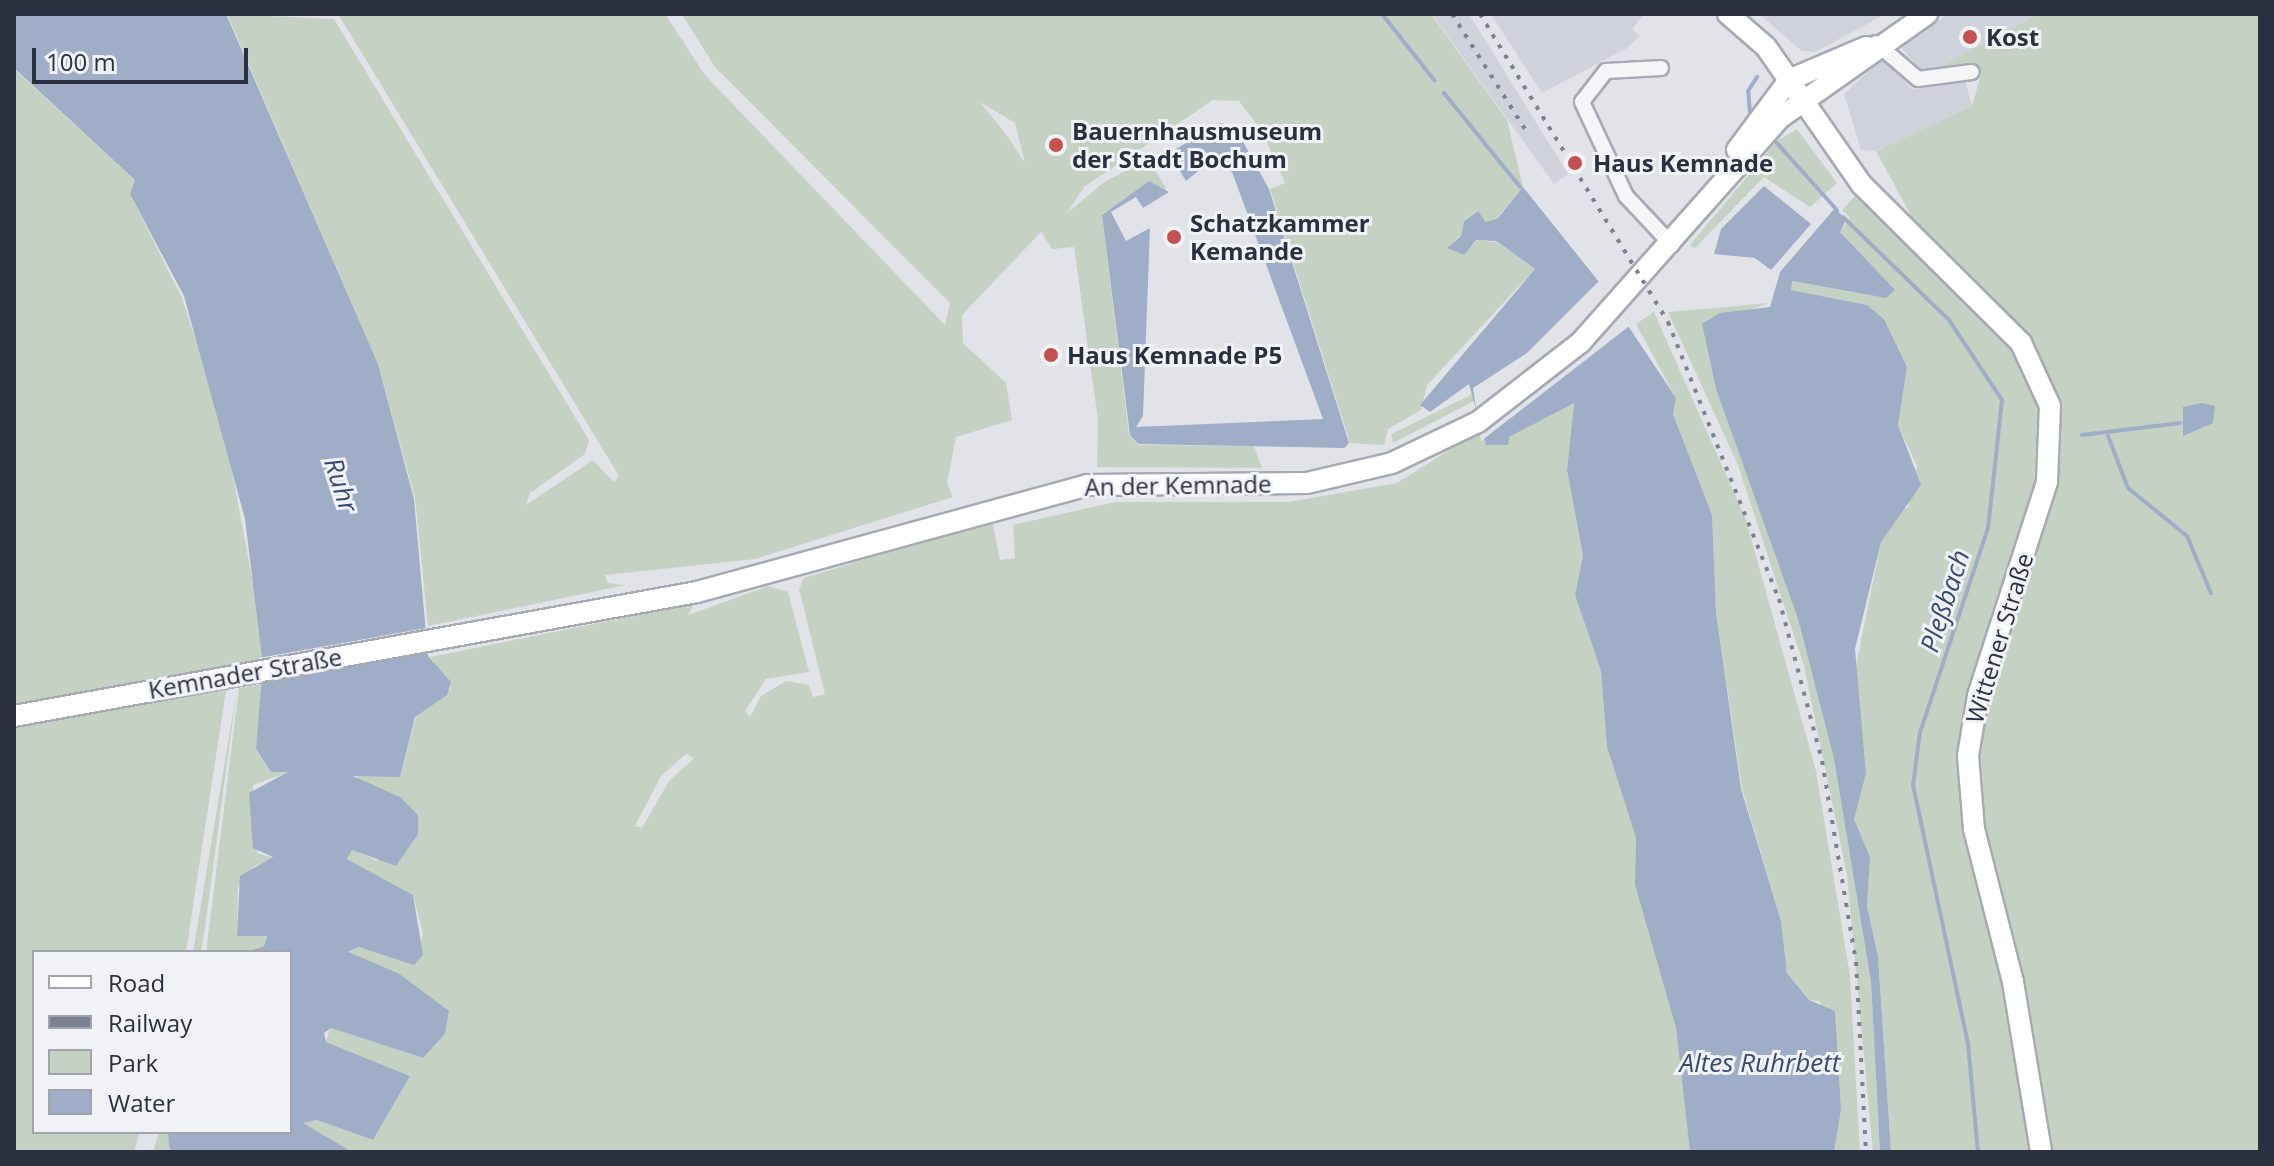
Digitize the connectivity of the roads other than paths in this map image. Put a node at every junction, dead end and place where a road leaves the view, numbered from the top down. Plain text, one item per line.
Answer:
1 (1728, 14) edge
2 (1745, 14) edge
3 (1927, 14) edge
4 (1876, 43) junction
5 (1661, 68) dead end
6 (1972, 72) dead end
7 (1794, 77) junction
8 (1810, 98) junction
9 (1719, 186) junction
10 (1672, 245) junction
11 (477, 631) joint
12 (14, 716) edge
13 (2041, 1152) edge

1 - 7 main road, Wittener Straße
2 - 7 main road, Wittener Straße
3 - 4 main road
4 - 6 street
4 - 7 main road
4 - 8 main road, An der Kemnade
5 - 10 street
7 - 8 main road, Wittener Straße
7 - 9 main road, An der Kemnade
8 - 9 main road, An der Kemnade
8 - 13 main road, Wittener Straße
9 - 10 main road, An der Kemnade
10 - 11 main road, An der Kemnade
11 - 12 main road, Kemnader Straße

